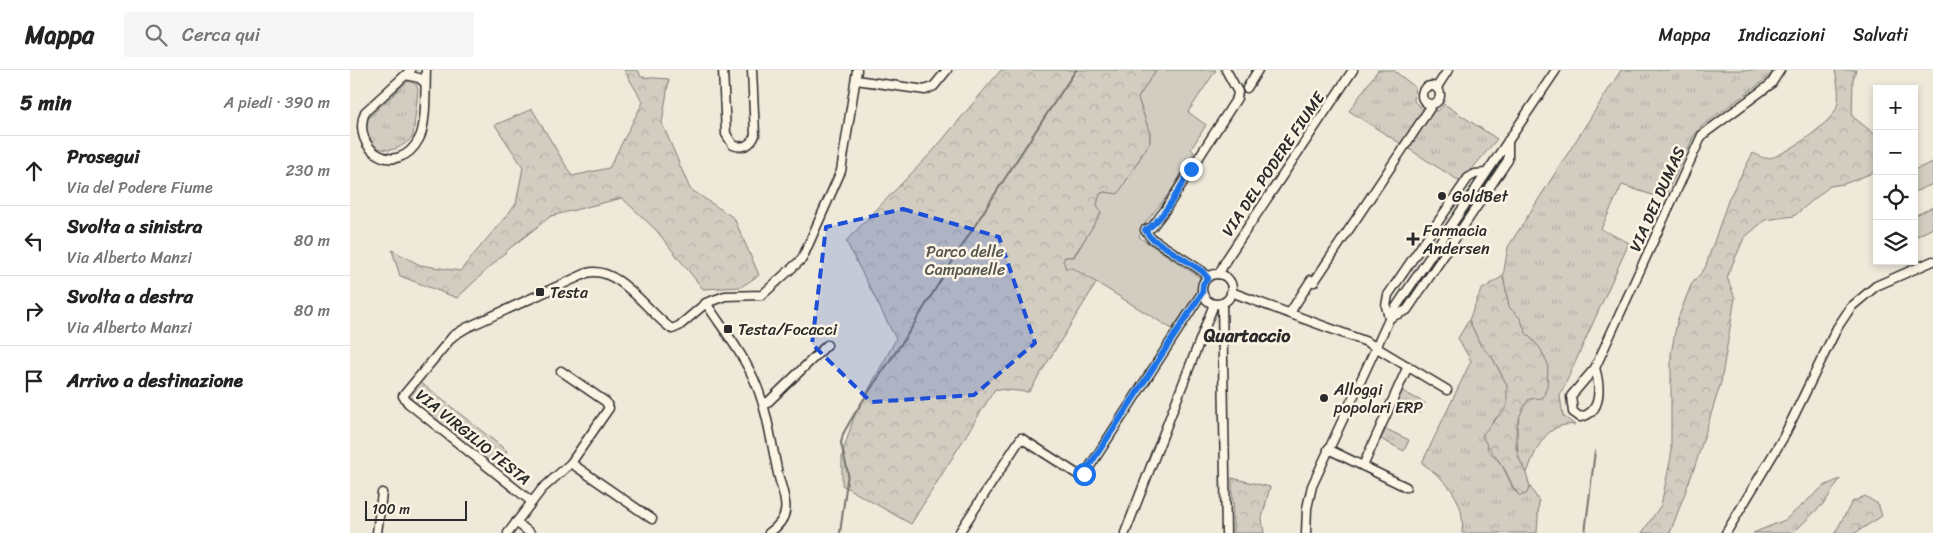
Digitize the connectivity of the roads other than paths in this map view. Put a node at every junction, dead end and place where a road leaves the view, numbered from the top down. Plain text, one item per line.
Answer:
1 (426, 70) edge
2 (722, 70) edge
3 (752, 70) edge
4 (857, 70) edge
5 (947, 70) edge
6 (1226, 70) edge
7 (1258, 70) edge
8 (1353, 70) edge
9 (1448, 70) edge
10 (1556, 70) edge
11 (1780, 70) edge
12 (408, 72) edge
13 (856, 80) junction
14 (425, 83) junction
15 (1437, 87) junction
16 (1247, 88) dead end
17 (1432, 105) junction
18 (1508, 141) junction
19 (1486, 173) junction
20 (1933, 261) edge
21 (1219, 274) junction
22 (1208, 278) junction
23 (1231, 292) junction
24 (1202, 293) junction
25 (706, 303) junction
26 (1218, 304) junction
27 (1291, 310) dead end
28 (1389, 318) junction
29 (826, 345) dead end
30 (1375, 346) junction
31 (1408, 366) junction
32 (1595, 368) junction
33 (561, 371) dead end
34 (1447, 390) dead end
35 (764, 406) junction
36 (1328, 450) junction
37 (571, 463) junction
38 (1362, 466) junction
39 (1406, 487) dead end
40 (382, 493) dead end
41 (532, 502) junction
42 (652, 519) dead end
43 (516, 522) junction
44 (377, 533) edge
45 (508, 533) edge
46 (530, 533) edge
47 (768, 533) edge
48 (959, 533) edge
49 (1125, 533) edge
50 (1226, 533) edge
51 (1306, 533) edge
52 (1726, 533) edge

1 - 14 street
2 - 3 street
4 - 13 street
5 - 13 street
6 - 22 street
7 - 16 street
8 - 21 street, VIA DEL PODERE FIUME
9 - 15 street
10 - 18 street
11 - 32 street, VIA DEI DUMAS
12 - 14 street
12 - 14 street
13 - 25 street
15 - 17 street
15 - 17 street
17 - 27 street
18 - 19 street
18 - 28 street
19 - 28 street
19 - 28 street
20 - 52 street
21 - 22 street
21 - 23 street
22 - 24 street
23 - 26 street
23 - 30 street
24 - 26 street
24 - 48 street
25 - 35 street
25 - 41 street, VIA VIRGILIO TESTA
26 - 49 street
26 - 50 street
28 - 30 street
29 - 35 street
30 - 31 street
30 - 36 street
31 - 34 street
31 - 38 street
32 - 32 street, VIA DEI DUMAS
33 - 37 street
35 - 47 street
36 - 38 street
36 - 51 street
37 - 41 street
37 - 42 street
38 - 39 street
40 - 44 street
41 - 43 street
43 - 45 street
43 - 46 street

